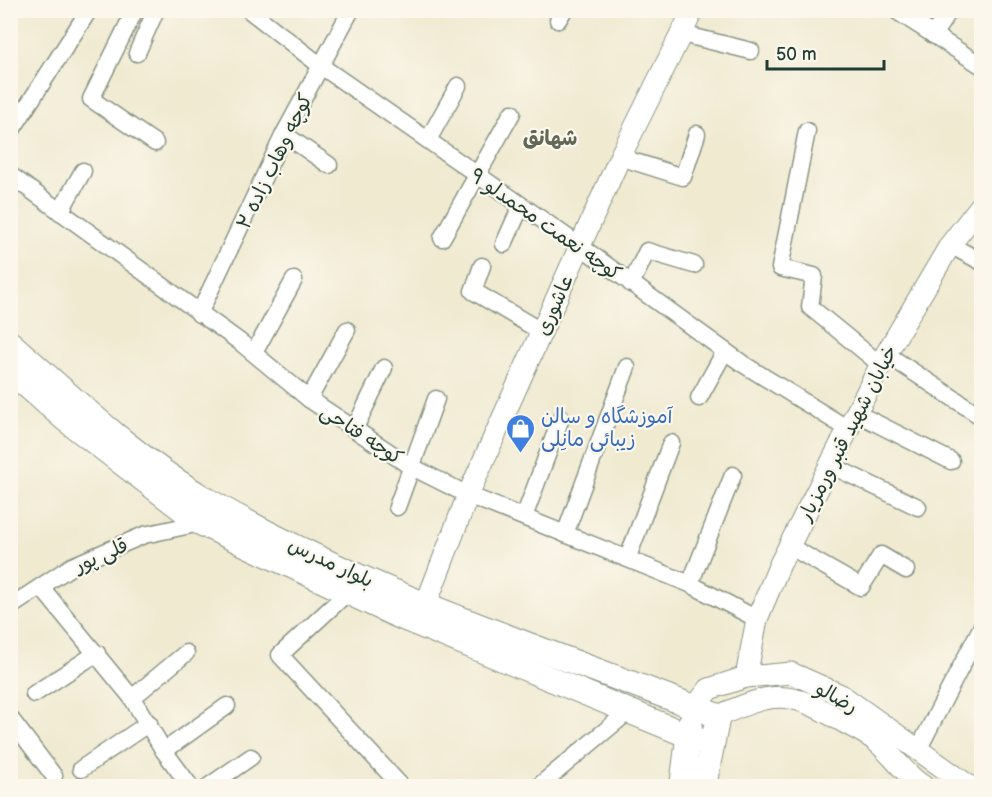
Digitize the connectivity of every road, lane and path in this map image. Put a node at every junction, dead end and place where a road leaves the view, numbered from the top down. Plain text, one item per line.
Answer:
1 (89, 10) edge
2 (135, 10) edge
3 (156, 10) edge
4 (249, 10) edge
5 (351, 10) edge
6 (693, 10) edge
7 (896, 10) edge
8 (950, 10) edge
9 (682, 34) junction
10 (933, 35) junction
11 (751, 51) dead end
12 (137, 53) dead end
13 (321, 66) junction
14 (981, 66) edge
15 (458, 86) dead end
16 (512, 113) dead end
17 (807, 131) dead end
18 (10, 133) edge
19 (285, 134) junction
20 (697, 134) dead end
21 (428, 140) junction
22 (155, 143) dead end
23 (620, 157) junction
24 (329, 165) dead end
25 (83, 171) dead end
26 (10, 175) edge
27 (478, 177) junction
28 (981, 204) edge
29 (521, 206) junction
30 (60, 212) junction
31 (442, 238) dead end
32 (504, 244) dead end
33 (950, 245) junction
34 (580, 246) junction
35 (981, 262) edge
36 (694, 265) dead end
37 (482, 266) dead end
38 (294, 280) dead end
39 (631, 284) junction
40 (199, 314) junction
41 (347, 330) dead end
42 (542, 332) junction
43 (10, 343) edge
44 (725, 351) junction
45 (254, 353) junction
46 (883, 360) junction
47 (627, 367) dead end
48 (384, 368) dead end
49 (10, 371) edge
50 (699, 398) dead end
51 (309, 399) junction
52 (436, 399) dead end
53 (981, 417) edge
54 (561, 418) dead end
55 (852, 421) junction
56 (355, 428) junction
57 (671, 443) dead end
58 (951, 461) dead end
59 (830, 465) junction
60 (410, 466) junction
61 (734, 475) dead end
62 (468, 495) junction
63 (397, 507) dead end
64 (918, 507) dead end
65 (524, 517) junction
66 (200, 523) junction
67 (565, 534) junction
68 (789, 546) junction
69 (628, 557) junction
70 (906, 570) dead end
71 (352, 583) junction
72 (690, 584) junction
73 (41, 587) junction
74 (426, 604) junction
75 (10, 607) edge
76 (757, 619) junction
77 (981, 626) edge
78 (97, 653) junction
79 (186, 653) dead end
80 (746, 677) junction
81 (34, 694) dead end
82 (132, 698) junction
83 (227, 706) dead end
84 (695, 706) junction
85 (629, 711) junction
86 (718, 716) junction
87 (10, 718) edge
88 (149, 723) junction
89 (687, 737) junction
90 (711, 745) junction
91 (918, 750) junction
92 (164, 751) junction
93 (251, 757) dead end
94 (81, 769) dead end
95 (54, 776) dead end
96 (190, 786) edge
97 (209, 786) edge
98 (401, 786) edge
99 (538, 786) edge
100 (682, 786) edge
101 (704, 786) edge
102 (923, 786) edge
103 (969, 786) edge

1 - 18 street
2 - 22 street
3 - 12 street
4 - 13 street, کوچه نعمت محمدلو ۹
5 - 13 street, کوچه وهاب زاده ۲
6 - 9 street, عاشوری
7 - 10 street
8 - 10 street
9 - 11 street
9 - 23 street, عاشوری
10 - 14 street
13 - 19 street, کوچه وهاب زاده ۲
13 - 21 street, کوچه نعمت محمدلو ۹
15 - 21 street
16 - 27 street
17 - 46 street
19 - 24 street
19 - 40 street, کوچه وهاب زاده ۲
20 - 23 street
21 - 27 street, کوچه نعمت محمدلو ۹
23 - 34 street, عاشوری
25 - 30 street
26 - 30 street, کوچه فتاحی
27 - 29 street, کوچه نعمت محمدلو ۹
27 - 31 street
28 - 33 street, خیابان شهید قنبر ورمزیار
29 - 32 street
29 - 34 street, کوچه نعمت محمدلو ۹
30 - 40 street, کوچه فتاحی
33 - 35 street
33 - 46 street, خیابان شهید قنبر ورمزیار
34 - 39 street, کوچه نعمت محمدلو ۹
34 - 42 street, عاشوری
36 - 39 street
37 - 42 street
38 - 45 street
39 - 44 street, کوچه نعمت محمدلو ۹
40 - 45 street, کوچه فتاحی
41 - 51 street
42 - 62 street, عاشوری
43 - 71 main road, بلوار مدرس
44 - 50 street
44 - 55 street, کوچه نعمت محمدلو ۹
45 - 51 street, کوچه فتاحی
46 - 53 street
46 - 55 street, خیابان شهید قنبر ورمزیار
47 - 67 street
48 - 56 street
49 - 66 main road, بلوار مدرس
51 - 56 street, کوچه فتاحی
52 - 60 street
54 - 65 street
55 - 58 street, کوچه نعمت محمدلو ۹
55 - 59 street, خیابان شهید قنبر ورمزیار
56 - 60 street, کوچه فتاحی
57 - 69 street
59 - 64 street
59 - 68 street, خیابان شهید قنبر ورمزیار
60 - 62 street, کوچه فتاحی
60 - 63 street
61 - 72 street
62 - 65 street, کوچه فتاحی
62 - 74 street, عاشوری
65 - 67 street, کوچه فتاحی
66 - 71 main road, بلوار مدرس
66 - 73 street, قلی پور
67 - 69 street, کوچه فتاحی
68 - 70 street
68 - 76 street, خیابان شهید قنبر ورمزیار
69 - 72 street, کوچه فتاحی
71 - 74 main road, بلوار مدرس
71 - 85 main road, بلوار مدرس
71 - 98 street
72 - 76 street, کوچه فتاحی
73 - 75 street, قلی پور
73 - 78 street
74 - 84 main road, بلوار مدرس
76 - 80 street, خیابان شهید قنبر ورمزیار
77 - 91 street
78 - 81 street
78 - 82 street
79 - 82 street
80 - 84 street, رضالو
80 - 91 street, رضالو
82 - 88 street
83 - 92 street
84 - 86 main road, بلوار مدرس
84 - 89 main road
85 - 89 main road, بلوار مدرس
85 - 99 street
86 - 90 main road
86 - 102 street, رضالو
87 - 95 street
88 - 92 street
88 - 94 street
89 - 90 main road, بلوار مدرس
89 - 100 main road
90 - 101 main road
91 - 103 street, رضالو
92 - 96 street
93 - 97 street

